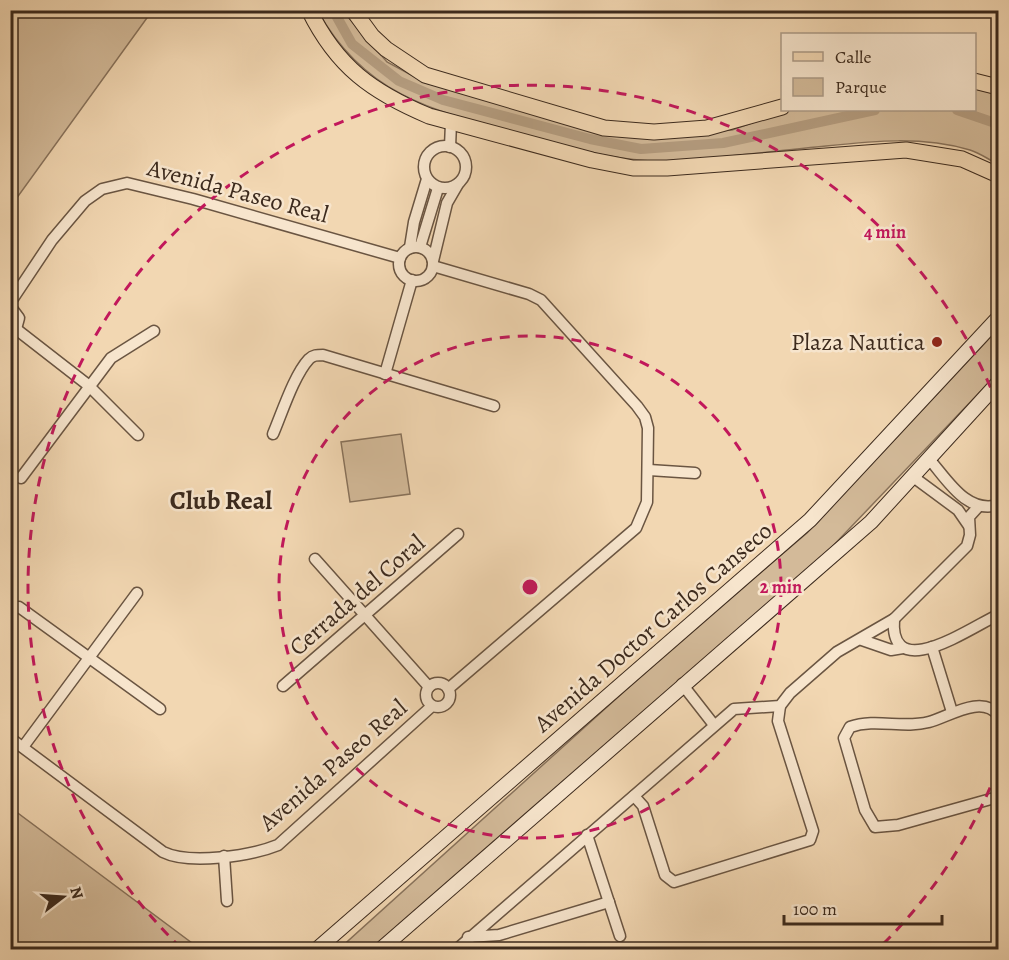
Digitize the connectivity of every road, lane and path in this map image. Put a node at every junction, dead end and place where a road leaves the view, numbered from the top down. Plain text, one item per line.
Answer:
1 (309, 10) edge
2 (353, 10) edge
3 (976, 81) edge
4 (999, 87) edge
5 (781, 108) edge
6 (451, 123) junction
7 (450, 147) junction
8 (997, 175) edge
9 (427, 179) junction
10 (458, 184) junction
11 (438, 188) junction
12 (415, 247) junction
13 (400, 258) junction
14 (433, 264) junction
15 (412, 280) junction
16 (10, 304) edge
17 (999, 318) edge
18 (13, 330) edge
19 (154, 331) dead end
20 (385, 374) junction
21 (999, 383) edge
22 (88, 385) junction
23 (494, 406) dead end
24 (273, 434) dead end
25 (138, 435) dead end
26 (929, 459) junction
27 (649, 470) junction
28 (695, 473) dead end
29 (912, 476) junction
30 (21, 478) dead end
31 (999, 505) edge
32 (979, 506) junction
33 (969, 526) junction
34 (458, 534) dead end
35 (315, 559) dead end
36 (137, 593) dead end
37 (19, 607) dead end
38 (999, 615) edge
39 (365, 617) junction
40 (894, 619) junction
41 (862, 640) junction
42 (932, 647) junction
43 (903, 648) junction
44 (89, 658) junction
45 (682, 684) junction
46 (283, 686) dead end
47 (429, 687) junction
48 (448, 689) junction
49 (432, 706) junction
50 (780, 706) junction
51 (160, 709) dead end
52 (952, 712) junction
53 (998, 713) edge
54 (714, 725) junction
55 (10, 738) edge
56 (23, 747) junction
57 (634, 796) junction
58 (999, 797) edge
59 (587, 835) junction
60 (224, 856) junction
61 (227, 901) dead end
62 (609, 902) junction
63 (620, 936) dead end
64 (468, 937) junction
65 (316, 950) edge
66 (380, 950) edge
67 (456, 950) edge

1 - 6 main road
2 - 5 main road
3 - 4 main road
6 - 7 street
6 - 8 main road
7 - 9 street
7 - 10 street
9 - 11 street
9 - 12 street
10 - 11 street
10 - 14 street
11 - 12 street
12 - 13 street
12 - 14 street
13 - 15 street
13 - 16 street, Avenida Paseo Real
14 - 15 street
14 - 27 street
15 - 20 street
16 - 18 street
17 - 65 main road, Avenida Doctor Carlos Canseco
18 - 22 street
19 - 22 street
20 - 23 street
20 - 24 street
21 - 26 main road
22 - 25 street
22 - 30 street
26 - 29 main road
26 - 32 street
27 - 28 street
27 - 48 street
29 - 33 street
29 - 45 main road
31 - 32 street
32 - 33 street
33 - 40 street
34 - 39 street, Cerrada del Coral
35 - 39 street
36 - 44 street
37 - 44 street
38 - 42 street
39 - 46 street, Cerrada del Coral
39 - 47 street
40 - 41 street
40 - 43 street
41 - 43 street
41 - 50 street
42 - 43 street
42 - 52 street
44 - 51 street
44 - 56 street
45 - 54 street
45 - 66 main road
47 - 48 street
47 - 49 street
48 - 49 street
49 - 60 street, Avenida Paseo Real
50 - 54 street
50 - 57 street
52 - 53 street
52 - 58 street
54 - 57 street
55 - 56 street, Avenida Paseo Real
56 - 60 street, Avenida Paseo Real
57 - 59 street
59 - 62 street
59 - 64 street
60 - 61 street
62 - 63 street
62 - 64 street
64 - 67 street

